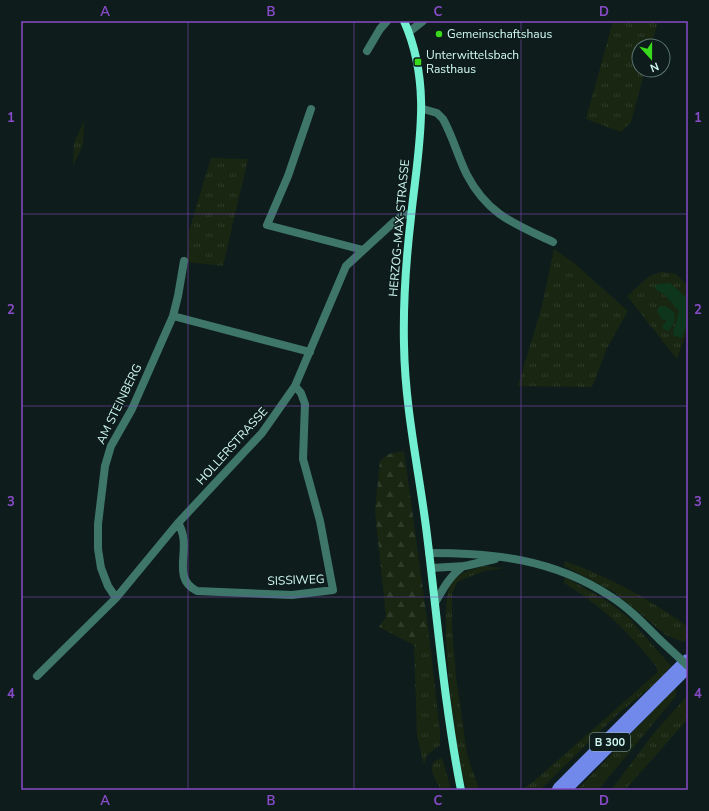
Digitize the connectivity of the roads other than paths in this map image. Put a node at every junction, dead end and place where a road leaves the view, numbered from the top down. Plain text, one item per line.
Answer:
1 (387, 21) edge
2 (404, 21) edge
3 (423, 21) edge
4 (409, 32) junction
5 (367, 51) dead end
6 (311, 109) dead end
7 (423, 109) junction
8 (411, 214) junction
9 (553, 242) dead end
10 (363, 250) junction
11 (184, 261) dead end
12 (173, 316) junction
13 (310, 352) junction
14 (295, 386) junction
15 (178, 523) junction
16 (429, 553) junction
17 (506, 557) junction
18 (465, 566) junction
19 (431, 568) junction
20 (116, 598) junction
21 (435, 603) junction
22 (688, 664) edge
23 (37, 676) dead end
24 (461, 789) edge
25 (561, 790) edge

1 - 5 street
2 - 4 main road, HERZOG-MAX-STRASSE
3 - 4 street
4 - 7 main road, HERZOG-MAX-STRASSE
6 - 10 street
7 - 8 main road, HERZOG-MAX-STRASSE
7 - 9 street
8 - 10 street, HOLLERSTRASSE
8 - 16 main road, HERZOG-MAX-STRASSE
10 - 13 street, HOLLERSTRASSE
11 - 12 street, AM STEINBERG
12 - 13 street
12 - 20 street, AM STEINBERG
13 - 14 street, HOLLERSTRASSE
14 - 15 street, HOLLERSTRASSE
14 - 15 street, SISSIWEG
15 - 20 street, HOLLERSTRASSE
16 - 17 street
16 - 19 main road, HERZOG-MAX-STRASSE
17 - 18 street
17 - 22 street, bridge
18 - 19 street
18 - 21 street
19 - 21 main road, HERZOG-MAX-STRASSE
20 - 23 street, HOLLERSTRASSE
21 - 24 main road, HERZOG-MAX-STRASSE
22 - 25 highway, B 300

